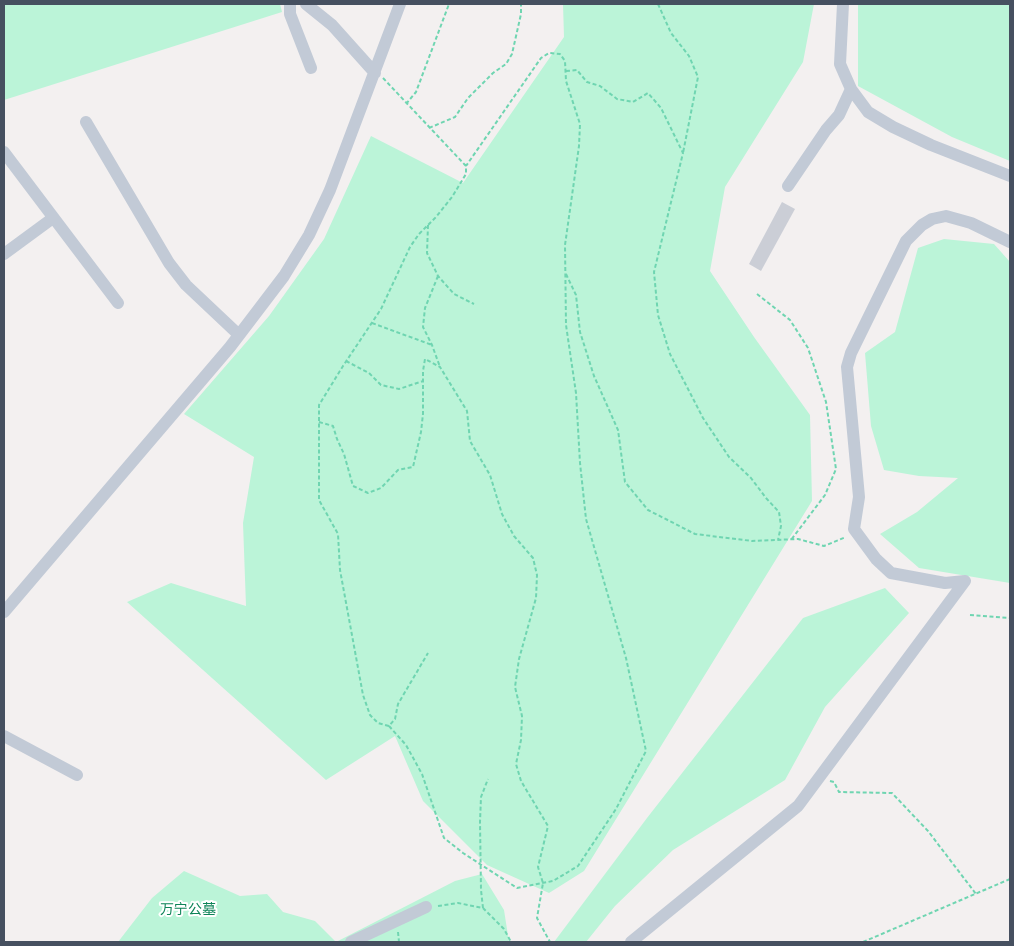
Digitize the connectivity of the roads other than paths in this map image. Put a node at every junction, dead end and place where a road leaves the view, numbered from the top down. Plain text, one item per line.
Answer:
1 (290, 4) edge
2 (306, 4) edge
3 (400, 4) edge
4 (843, 4) edge
5 (311, 68) dead end
6 (375, 73) junction
7 (851, 89) junction
8 (86, 122) dead end
9 (4, 152) edge
10 (1010, 176) edge
11 (788, 186) dead end
12 (53, 218) junction
13 (1010, 242) edge
14 (4, 254) edge
15 (118, 304) dead end
16 (239, 335) junction
17 (4, 612) edge
18 (4, 736) edge
19 (77, 775) dead end
20 (426, 907) road end
21 (351, 942) edge
22 (631, 942) edge

1 - 5 street
2 - 6 street
3 - 6 street
4 - 7 street
6 - 16 street
7 - 10 street
7 - 11 street
8 - 16 street
9 - 12 street
12 - 14 street
12 - 15 street
13 - 22 street
16 - 17 street
18 - 19 street
20 - 21 street

